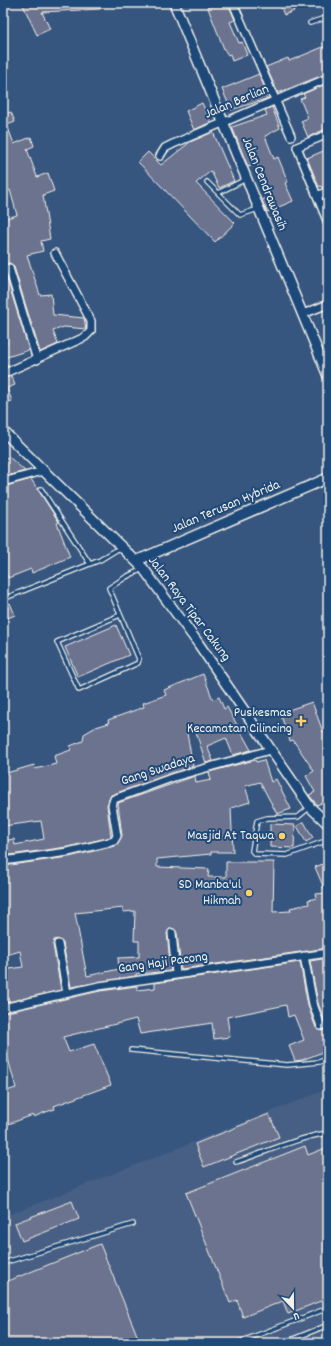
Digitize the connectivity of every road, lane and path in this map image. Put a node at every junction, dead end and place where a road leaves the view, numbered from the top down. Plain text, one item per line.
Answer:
1 (174, 3) edge
2 (234, 3) edge
3 (328, 17) edge
4 (310, 24) dead end
5 (328, 78) edge
6 (276, 100) junction
7 (224, 122) junction
8 (328, 134) edge
9 (291, 136) dead end
10 (160, 156) dead end
11 (247, 178) junction
12 (207, 182) dead end
13 (328, 191) edge
14 (218, 193) junction
15 (317, 196) junction
16 (259, 208) junction
17 (328, 223) edge
18 (55, 253) dead end
19 (9, 268) dead end
20 (328, 304) edge
21 (303, 314) junction
22 (37, 360) junction
23 (3, 374) edge
24 (328, 376) edge
25 (3, 431) edge
26 (43, 471) junction
27 (328, 478) edge
28 (3, 482) edge
29 (41, 489) dead end
30 (122, 547) junction
31 (136, 561) junction
32 (90, 564) junction
33 (143, 568) junction
34 (3, 599) edge
35 (120, 615) junction
36 (270, 750) junction
37 (310, 807) junction
38 (328, 824) edge
39 (328, 840) edge
40 (3, 861) edge
41 (172, 934) dead end
42 (58, 944) dead end
43 (328, 953) edge
44 (304, 956) junction
45 (176, 974) junction
46 (67, 992) junction
47 (3, 1008) edge
48 (321, 1026) dead end
49 (130, 1050) dead end
50 (328, 1059) edge
51 (328, 1133) edge
52 (236, 1162) dead end
53 (133, 1224) dead end
54 (3, 1264) edge
55 (326, 1308) edge
56 (328, 1317) edge
57 (328, 1325) edge
58 (237, 1343) edge
59 (283, 1343) edge

1 - 7 street, Jalan Cendrawasih
2 - 6 street
3 - 4 lane
5 - 6 street, Jalan Berlian
6 - 7 street, Jalan Berlian
6 - 9 street
7 - 10 street, Jalan Berlian
7 - 11 street, Jalan Cendrawasih
8 - 15 street
11 - 14 lane
11 - 16 street, Jalan Cendrawasih
12 - 14 lane
13 - 15 street
14 - 16 lane
15 - 17 street
16 - 21 street, Jalan Cendrawasih
18 - 22 street
19 - 22 street
20 - 21 street
21 - 24 street, Jalan Cendrawasih
22 - 23 street
25 - 26 street, Jalan Raya Tipar Cakung
26 - 28 street
26 - 30 street, Jalan Raya Tipar Cakung
27 - 31 street, Jalan Terusan Hybrida
29 - 32 lane
30 - 31 street, Jalan Raya Tipar Cakung
30 - 32 lane
31 - 33 street, Jalan Raya Tipar Cakung
32 - 34 lane
33 - 35 lane
33 - 36 street, Jalan Raya Tipar Cakung
35 - 35 lane
36 - 37 street, Jalan Raya Tipar Cakung
36 - 40 street, Gang Swadaya
37 - 38 street, Jalan Raya Tipar Cakung
37 - 39 lane
41 - 45 street
42 - 46 street
43 - 44 street, Gang Haji Pacong
44 - 45 street, Gang Haji Pacong
44 - 48 street
45 - 46 street, Gang Haji Pacong
46 - 47 street, Gang Haji Pacong
49 - 50 lane
51 - 52 lane
53 - 54 lane
55 - 56 lane
55 - 58 lane
57 - 59 lane

